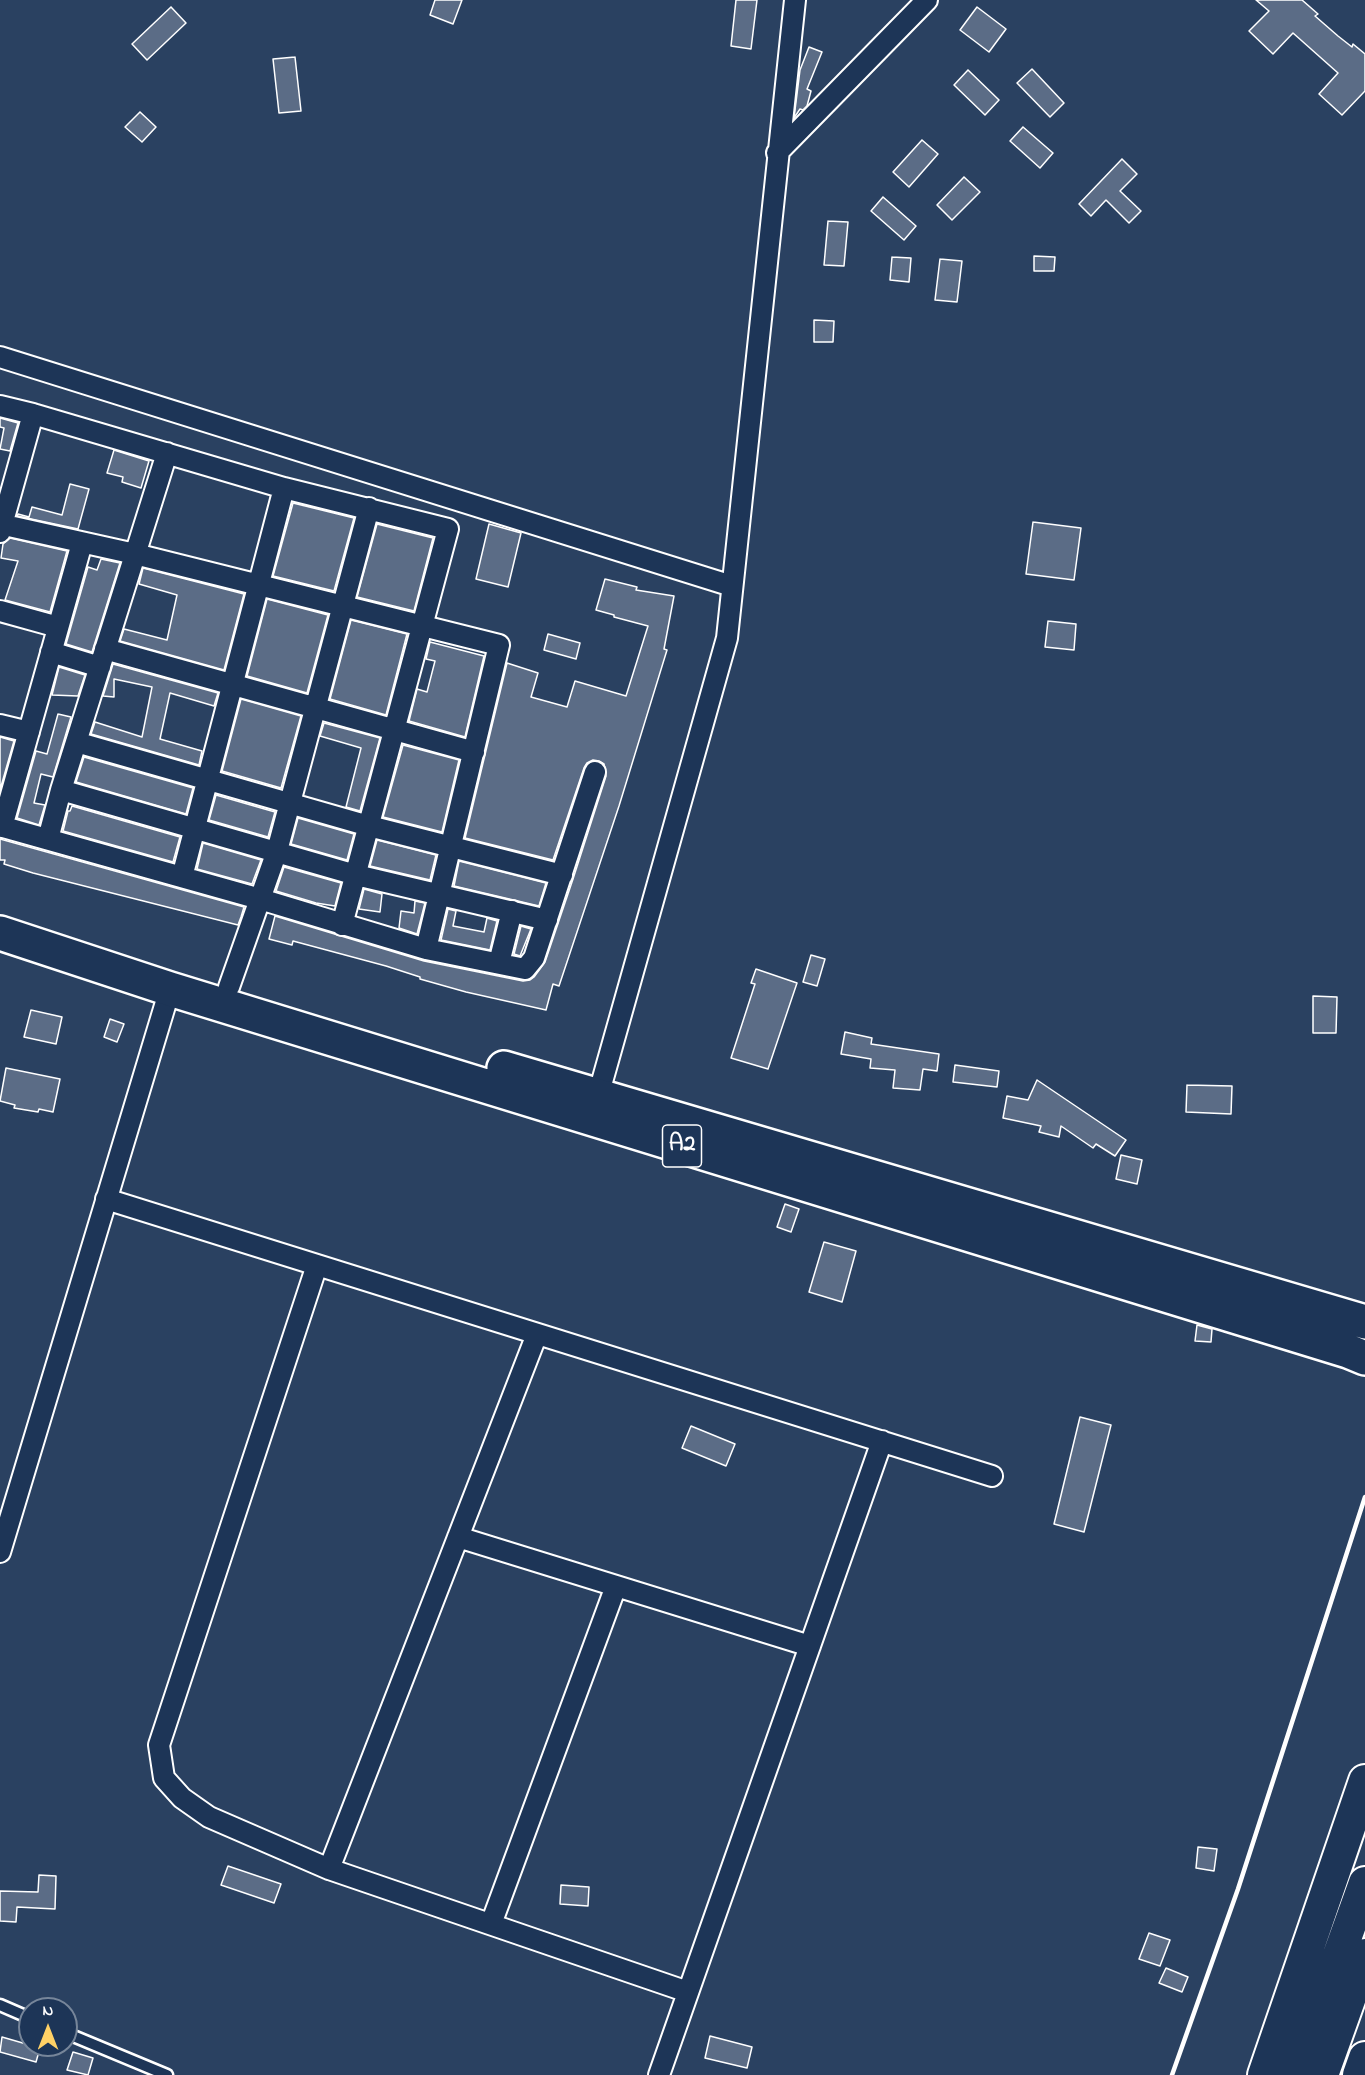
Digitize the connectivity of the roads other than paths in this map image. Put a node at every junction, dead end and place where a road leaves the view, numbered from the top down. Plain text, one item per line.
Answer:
1 (795, 0) edge
2 (927, 0) edge
3 (777, 153) junction
4 (0, 357) edge
5 (0, 406) edge
6 (33, 414) junction
7 (167, 453) junction
8 (284, 489) junction
9 (369, 508) junction
10 (1, 527) edge
11 (82, 543) junction
12 (135, 554) junction
13 (259, 584) junction
14 (732, 586) junction
15 (342, 607) junction
16 (0, 611) edge
17 (424, 626) junction
18 (58, 627) junction
19 (51, 652) junction
20 (102, 658) junction
21 (232, 686) junction
22 (315, 708) junction
23 (0, 725) edge
24 (395, 729) junction
25 (29, 732) junction
26 (76, 742) junction
27 (474, 752) junction
28 (595, 772) dead end
29 (208, 778) junction
30 (61, 790) junction
31 (290, 803) junction
32 (1, 826) edge
33 (369, 826) junction
34 (195, 828) junction
35 (48, 839) junction
36 (451, 846) junction
37 (277, 851) junction
38 (356, 874) junction
39 (562, 875) junction
40 (182, 877) junction
41 (439, 893) junction
42 (260, 899) junction
43 (512, 912) junction
44 (0, 918) edge
45 (547, 920) junction
46 (342, 925) junction
47 (0, 933) edge
48 (426, 949) junction
49 (499, 963) junction
50 (229, 987) junction
51 (170, 989) junction
52 (598, 1096) junction
53 (106, 1199) junction
54 (317, 1264) junction
55 (1365, 1322) edge
56 (537, 1334) junction
57 (1365, 1358) edge
58 (882, 1441) junction
59 (992, 1476) dead end
60 (4, 1525) edge
61 (458, 1537) junction
62 (0, 1552) edge
63 (616, 1586) junction
64 (810, 1646) junction
65 (1365, 1781) edge
66 (329, 1869) junction
67 (1365, 1883) edge
68 (491, 1924) junction
69 (1365, 1956) edge
70 (688, 1992) junction
71 (0, 2005) edge
72 (18, 2013) edge
73 (78, 2038) edge
74 (1365, 2058) edge
75 (167, 2075) edge
76 (659, 2075) edge
77 (1263, 2075) edge
78 (1296, 2075) edge
79 (1322, 2075) edge
80 (1359, 2075) edge

1 - 3 street
2 - 3 street
3 - 14 street
4 - 14 street
5 - 6 street
6 - 7 street
6 - 10 street
7 - 8 street
7 - 12 street
8 - 9 street
8 - 13 street
9 - 15 street
9 - 17 street
10 - 11 street
11 - 12 street
11 - 18 street
12 - 13 street
12 - 20 street
13 - 15 street
13 - 21 street
14 - 52 street
15 - 17 street
15 - 22 street
16 - 18 street
17 - 24 street
17 - 27 street
18 - 19 street
19 - 20 street
19 - 25 street
20 - 21 street
20 - 26 street
21 - 22 street
21 - 29 street
22 - 24 street
22 - 31 street
23 - 25 street
24 - 27 street
24 - 33 street
25 - 32 street
26 - 29 street
26 - 30 street
27 - 36 street
28 - 39 street
29 - 31 street
29 - 34 street
30 - 34 street
30 - 35 street
31 - 33 street
31 - 37 street
32 - 35 street
33 - 36 street
33 - 38 street
34 - 37 street
34 - 40 street
35 - 40 street
36 - 39 street
36 - 41 street
37 - 38 street
37 - 42 street
38 - 41 street
38 - 46 street
39 - 45 street
40 - 42 street
41 - 43 street
41 - 48 street
42 - 46 street
42 - 50 street
43 - 45 street
43 - 49 street
44 - 50 highway, A2
45 - 49 street
46 - 48 street
47 - 51 highway, A2
48 - 49 street
50 - 52 highway, A2
51 - 53 street
51 - 57 highway, A2
52 - 55 highway, A2
53 - 54 street
53 - 60 street
54 - 56 street
54 - 66 street
56 - 58 street
56 - 61 street
58 - 59 street
58 - 64 street
60 - 62 street
61 - 63 street
61 - 66 street
63 - 64 street
63 - 68 street
64 - 70 street
65 - 77 main road
66 - 68 street
67 - 78 main road
68 - 70 street
69 - 79 main road
70 - 76 street
71 - 72 lane
73 - 75 lane
74 - 80 main road

